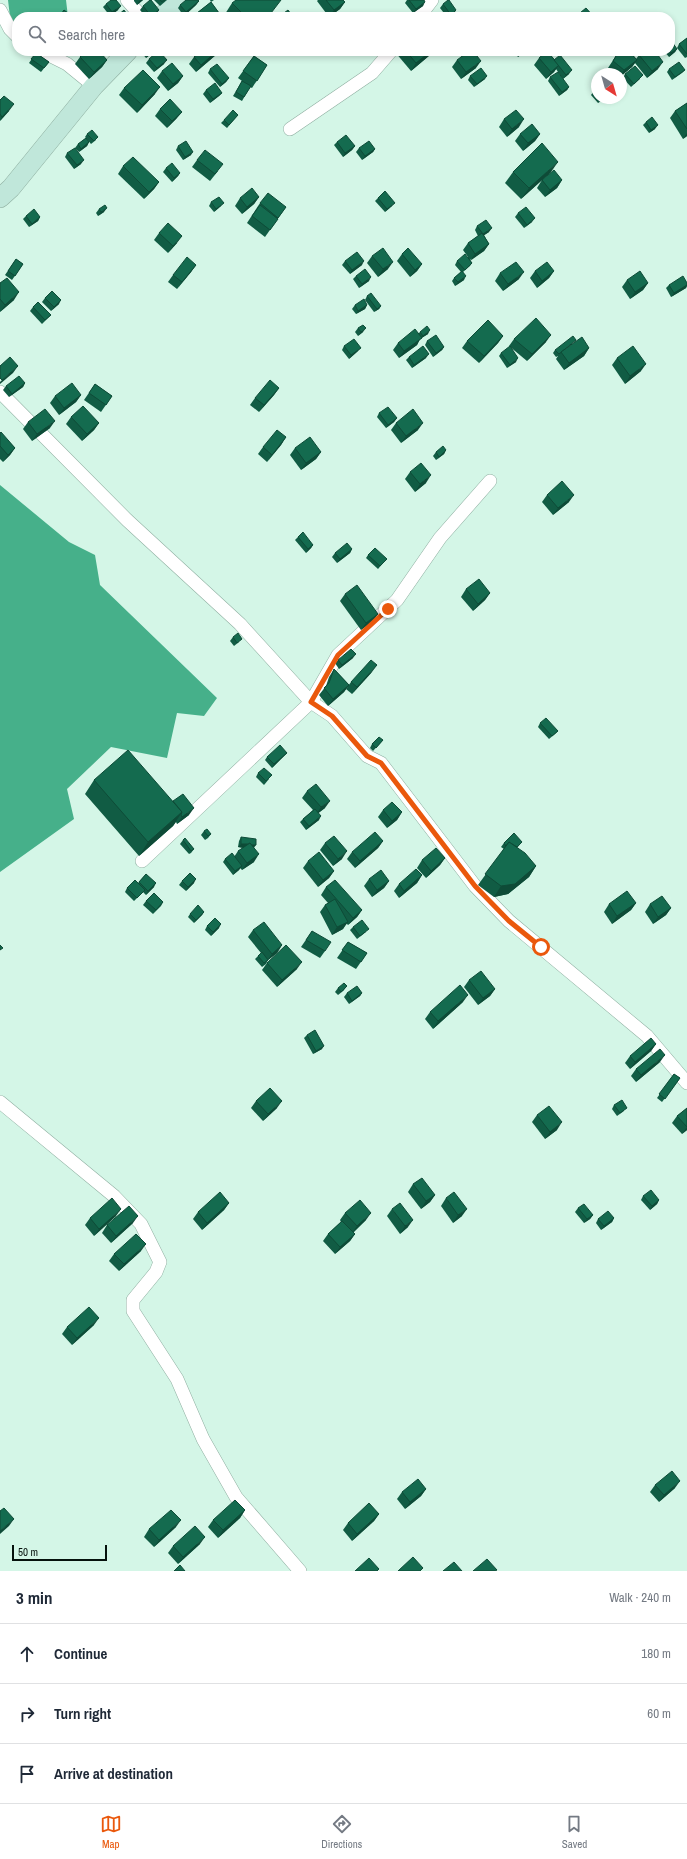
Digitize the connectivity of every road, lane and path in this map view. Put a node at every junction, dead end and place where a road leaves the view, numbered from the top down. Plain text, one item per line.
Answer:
1 (127, 0) edge
2 (179, 0) edge
3 (432, 0) edge
4 (0, 10) edge
5 (138, 12) edge
6 (166, 12) edge
7 (423, 12) edge
8 (12, 31) edge
9 (51, 56) edge
10 (123, 56) edge
11 (387, 56) edge
12 (94, 86) junction
13 (290, 129) dead end
14 (0, 198) edge
15 (0, 392) edge
16 (490, 481) dead end
17 (311, 702) junction
18 (142, 861) dead end
19 (687, 1083) edge
20 (0, 1102) edge
21 (300, 1571) edge

1 - 5 street
2 - 6 street
3 - 7 street
4 - 8 street
9 - 12 street
10 - 12 street
11 - 13 street
12 - 14 street
15 - 17 street
16 - 17 street
17 - 18 street
17 - 19 street
20 - 21 street

